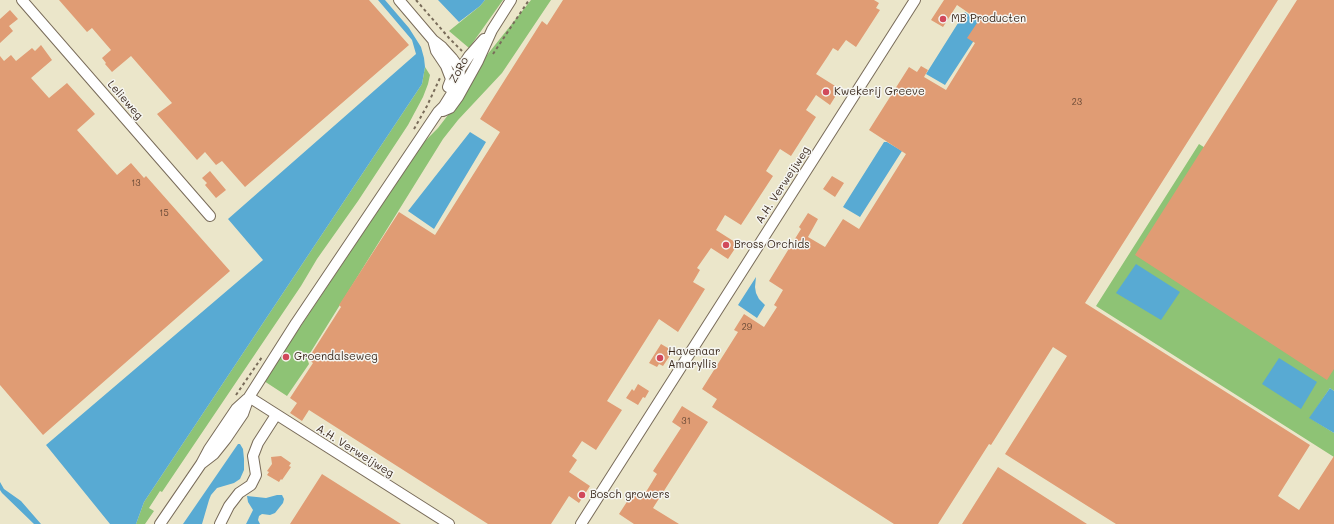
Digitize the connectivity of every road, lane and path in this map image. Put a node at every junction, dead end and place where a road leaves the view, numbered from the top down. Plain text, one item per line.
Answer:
1 (22, 0) edge
2 (399, 0) edge
3 (416, 0) edge
4 (511, 0) edge
5 (915, 0) edge
6 (492, 30) junction
7 (433, 40) junction
8 (459, 48) dead end
9 (460, 69) junction
10 (448, 87) junction
11 (438, 112) junction
12 (210, 216) dead end
13 (248, 397) junction
14 (276, 415) junction
15 (160, 524) edge
16 (220, 524) edge
17 (449, 524) edge
18 (581, 524) edge

1 - 12 street, Lelieweg
2 - 7 street
3 - 8 path
4 - 6 street, ZoRo
5 - 18 street, A.H. Verweijweg
6 - 9 street, ZoRo
6 - 11 street, ZoRo
7 - 9 street
7 - 10 street
9 - 10 street
9 - 11 street
10 - 11 street
11 - 13 street
13 - 14 street, A.H. Verweijweg
13 - 15 street
14 - 16 street
14 - 17 street, A.H. Verweijweg

